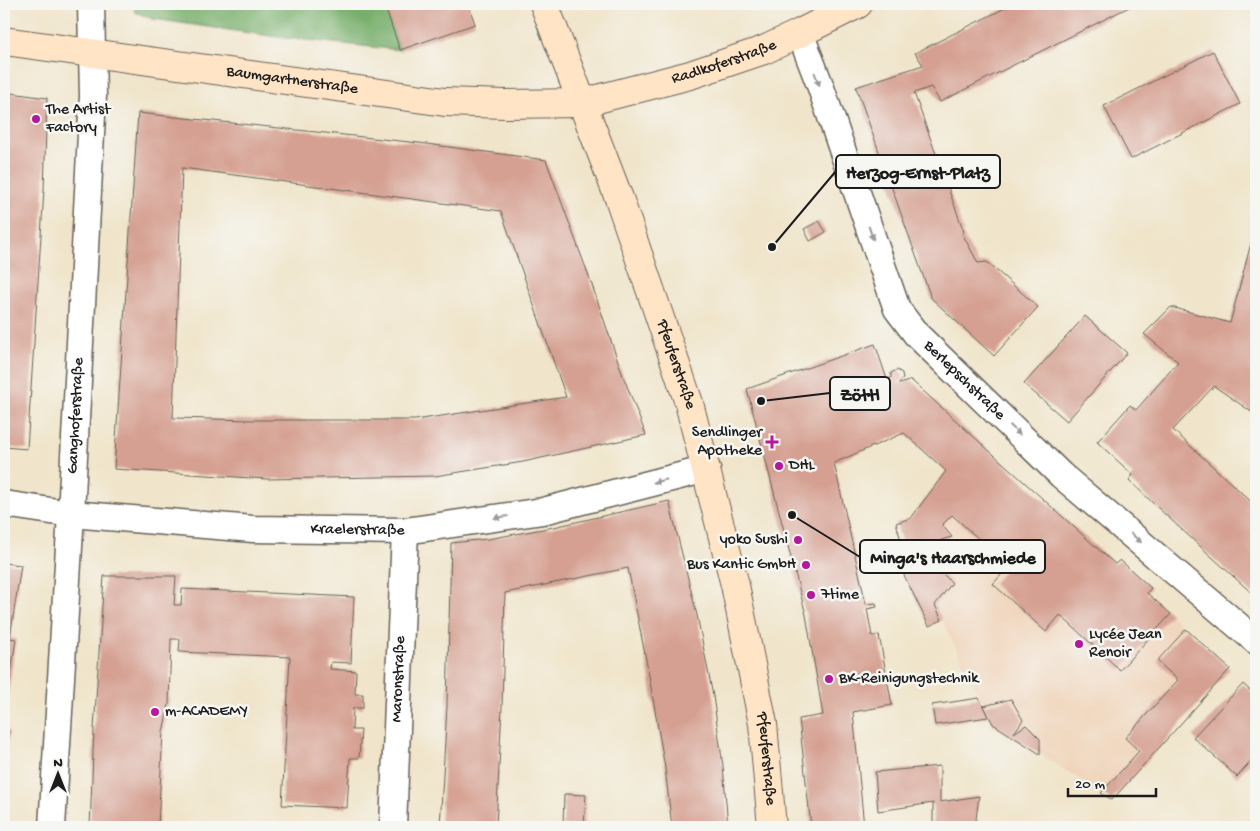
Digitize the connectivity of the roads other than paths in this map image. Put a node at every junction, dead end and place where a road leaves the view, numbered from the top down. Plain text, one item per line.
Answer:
1 (91, 4) edge
2 (544, 4) edge
3 (858, 4) edge
4 (800, 34) junction
5 (4, 41) edge
6 (92, 54) junction
7 (582, 103) junction
8 (707, 469) junction
9 (4, 504) edge
10 (71, 514) junction
11 (405, 531) junction
12 (1256, 642) edge
13 (52, 827) edge
14 (393, 827) edge
15 (772, 827) edge

1 - 6 street, Ganghoferstraße
2 - 7 main road, Pfeuferstraße
3 - 4 main road, Radlkoferstraße
4 - 7 main road, Radlkoferstraße
4 -> 12 street, Berlepschstraße
5 - 6 main road, Baumgartnerstraße
6 - 7 main road, Baumgartnerstraße
6 - 10 street, Ganghoferstraße
7 - 8 main road, Pfeuferstraße
8 -> 11 street, Kraelerstraße
8 - 15 main road, Pfeuferstraße
9 - 10 street, Kraelerstraße
10 - 11 street, Kraelerstraße
10 - 13 street, Ganghoferstraße
11 - 14 street, Maronstraße

